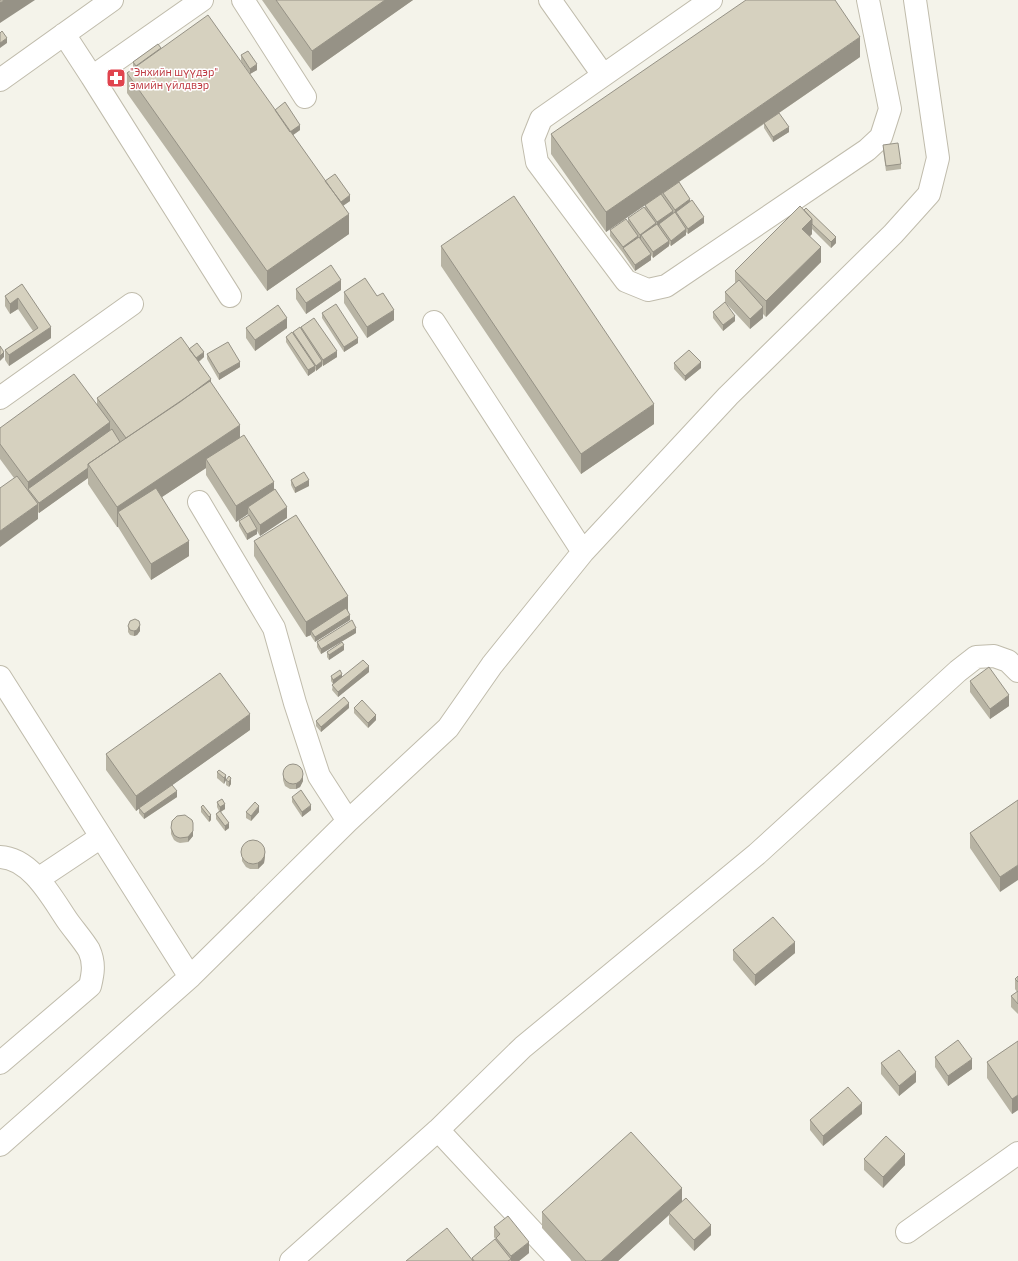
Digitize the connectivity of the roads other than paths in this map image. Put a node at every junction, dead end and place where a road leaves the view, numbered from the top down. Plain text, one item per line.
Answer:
1 (112, 0) edge
2 (202, 0) edge
3 (243, 0) edge
4 (550, 0) edge
5 (711, 0) edge
6 (868, 0) edge
7 (915, 0) edge
8 (64, 34) junction
9 (603, 75) junction
10 (92, 77) junction
11 (0, 80) edge
12 (305, 97) dead end
13 (230, 296) dead end
14 (132, 304) dead end
15 (434, 322) dead end
16 (0, 398) edge
17 (199, 502) dead end
18 (583, 552) junction
19 (1018, 670) edge
20 (0, 677) edge
21 (348, 821) junction
22 (101, 837) junction
23 (0, 857) edge
24 (38, 879) junction
25 (190, 977) junction
26 (0, 1063) edge
27 (438, 1130) junction
28 (0, 1145) edge
29 (1018, 1152) edge
30 (907, 1232) dead end
31 (291, 1261) edge
32 (560, 1261) edge

1 - 8 street
2 - 10 street
3 - 12 street
4 - 9 street
5 - 9 street
6 - 9 street
7 - 18 street
8 - 10 street
8 - 11 street
10 - 13 street
14 - 16 street
15 - 18 street
17 - 21 street
18 - 21 street
19 - 27 street
20 - 22 street
21 - 25 street
22 - 24 street
22 - 25 street
23 - 24 street
24 - 26 street
25 - 28 street
27 - 31 street
27 - 32 street
29 - 30 street

